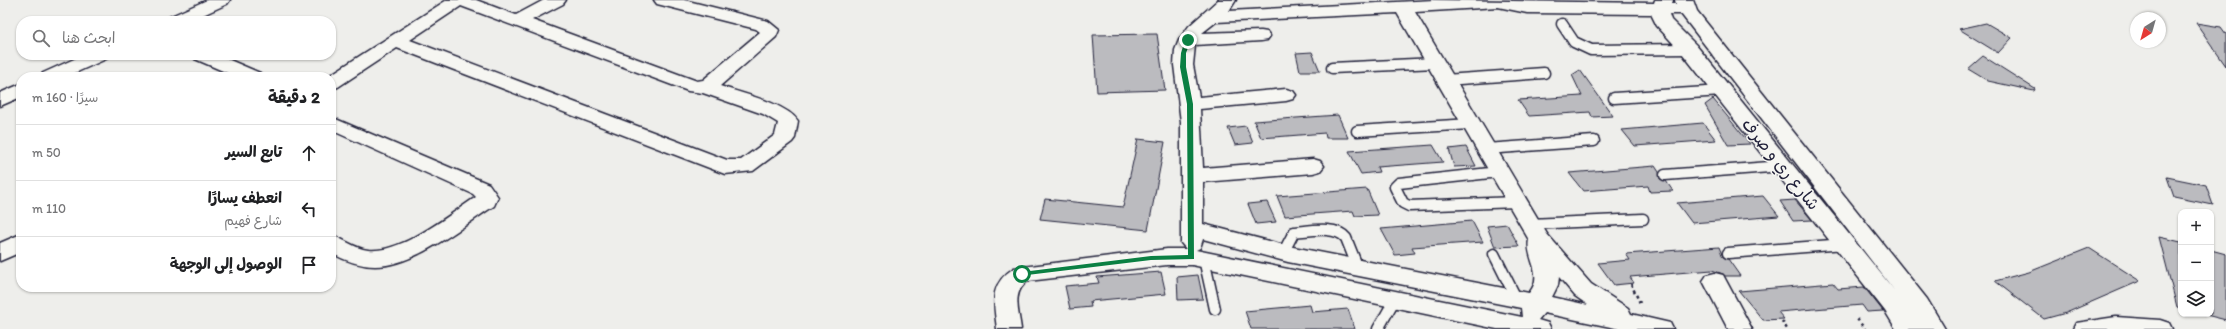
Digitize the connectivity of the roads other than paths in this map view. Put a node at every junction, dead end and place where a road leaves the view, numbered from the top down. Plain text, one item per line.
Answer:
1 (221, 0) edge
2 (460, 0) edge
3 (557, 0) edge
4 (663, 0) edge
5 (1226, 0) edge
6 (1499, 1) edge
7 (695, 4) edge
8 (1662, 4) edge
9 (1685, 5) edge
10 (1403, 7) junction
11 (186, 16) edge
12 (1208, 17) junction
13 (519, 20) junction
14 (1562, 24) dead end
15 (1261, 36) dead end
16 (1188, 40) junction
17 (395, 41) junction
18 (1689, 49) junction
19 (88, 60) edge
20 (214, 60) edge
21 (1435, 63) junction
22 (1332, 68) dead end
23 (61, 72) edge
24 (241, 72) edge
25 (1544, 73) dead end
26 (336, 80) edge
27 (1445, 80) junction
28 (705, 87) junction
29 (1722, 91) junction
30 (16, 92) edge
31 (1286, 95) dead end
32 (1614, 98) dead end
33 (0, 100) edge
34 (1190, 104) junction
35 (1471, 124) junction
36 (336, 125) edge
37 (1357, 131) dead end
38 (1594, 141) dead end
39 (1486, 149) junction
40 (1313, 166) dead end
41 (1783, 166) junction
42 (1499, 172) junction
43 (1665, 175) dead end
44 (1191, 176) junction
45 (1517, 202) junction
46 (1643, 219) dead end
47 (1192, 229) junction
48 (1534, 232) junction
49 (1845, 244) junction
50 (16, 245) edge
51 (336, 246) edge
52 (0, 253) edge
53 (1284, 253) junction
54 (1728, 253) dead end
55 (1494, 254) dead end
56 (1198, 258) junction
57 (1358, 268) junction
58 (1715, 281) dead end
59 (1394, 299) junction
60 (1525, 300) junction
61 (1215, 309) dead end
62 (1635, 326) edge
63 (1009, 329) edge
64 (1378, 329) edge
65 (1538, 329) edge
66 (1661, 329) edge
67 (1740, 329) edge
68 (1909, 329) edge
69 (1933, 329) edge
70 (2084, 329) edge
71 (2160, 329) edge

1 - 11 street
2 - 13 street
2 - 17 street
3 - 13 street
4 - 7 street
5 - 12 street
6 - 8 street
6 - 10 street
7 - 28 street
8 - 9 street
8 - 18 street, شارع ري و صرف
9 - 69 street, شارع ري و صرف
10 - 12 street
10 - 21 street
12 - 16 street
13 - 28 street
14 - 18 lane
15 - 16 street
16 - 34 street
17 - 26 street
17 - 28 street
18 - 29 street, شارع ري و صرف
19 - 23 street
20 - 24 street
21 - 22 lane
21 - 27 street
25 - 27 lane
27 - 35 street
29 - 32 lane
29 - 41 street, شارع ري و صرف
30 - 33 street
31 - 34 street
34 - 44 street
35 - 37 lane
35 - 39 street
36 - 51 street
38 - 39 lane
39 - 42 street
40 - 44 street
41 - 43 lane
41 - 49 street, شارع ري و صرف
42 - 45 street
42 - 45 lane
44 - 47 street
45 - 48 street
46 - 48 lane
47 - 53 street
47 - 56 street
48 - 60 street
48 - 62 street
49 - 54 lane
49 - 68 street, شارع ري و صرف
50 - 52 street
53 - 57 street
53 - 57 lane
55 - 60 lane
56 - 59 street
56 - 61 lane
56 - 63 street
57 - 60 street
58 - 67 street
59 - 64 lane
59 - 65 street
60 - 62 street
60 - 65 street
62 - 66 street
70 - 71 street

